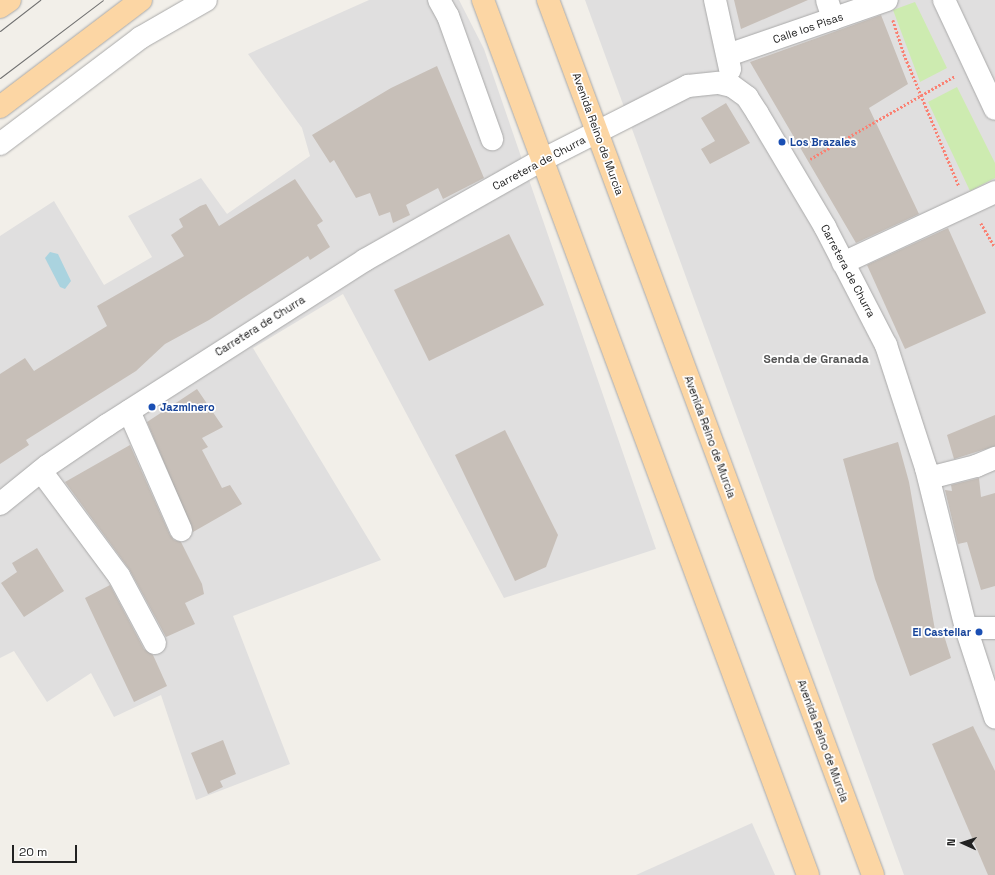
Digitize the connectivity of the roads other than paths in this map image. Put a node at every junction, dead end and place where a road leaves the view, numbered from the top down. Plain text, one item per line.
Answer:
1 (10, 0) edge
2 (141, 0) edge
3 (206, 0) edge
4 (439, 0) edge
5 (483, 0) edge
6 (548, 0) edge
7 (715, 0) edge
8 (887, 0) edge
9 (944, 0) edge
10 (0, 7) edge
11 (830, 9) edge
12 (728, 55) junction
13 (732, 86) junction
14 (0, 107) edge
15 (995, 109) edge
16 (597, 132) junction
17 (492, 139) dead end
18 (0, 144) edge
19 (542, 160) junction
20 (995, 192) edge
21 (843, 263) junction
22 (129, 411) junction
23 (995, 458) edge
24 (41, 471) junction
25 (929, 478) junction
26 (0, 504) edge
27 (181, 530) dead end
28 (966, 628) junction
29 (995, 628) edge
30 (155, 644) dead end
31 (995, 717) edge
32 (808, 875) edge
33 (873, 875) edge

1 - 10 main road
2 - 14 main road
3 - 18 street
4 - 17 street
5 - 19 main road
6 - 16 main road, Avenida Reino de Murcia
7 - 12 street
8 - 11 street, Calle los Pisas
9 - 15 street
11 - 12 street, Calle los Pisas
12 - 13 street
13 - 16 street, Carretera de Churra
13 - 21 street, Carretera de Churra
16 - 19 street, Carretera de Churra
16 - 33 main road, Avenida Reino de Murcia
19 - 22 street, Carretera de Churra
19 - 32 main road
20 - 21 street
21 - 25 street, Carretera de Churra
22 - 24 street, Carretera de Churra
22 - 27 street
23 - 25 street
24 - 26 street, Carretera de Churra
24 - 30 street
25 - 28 street, Carretera de Churra
28 - 29 street
28 - 31 street, Carretera de Churra

